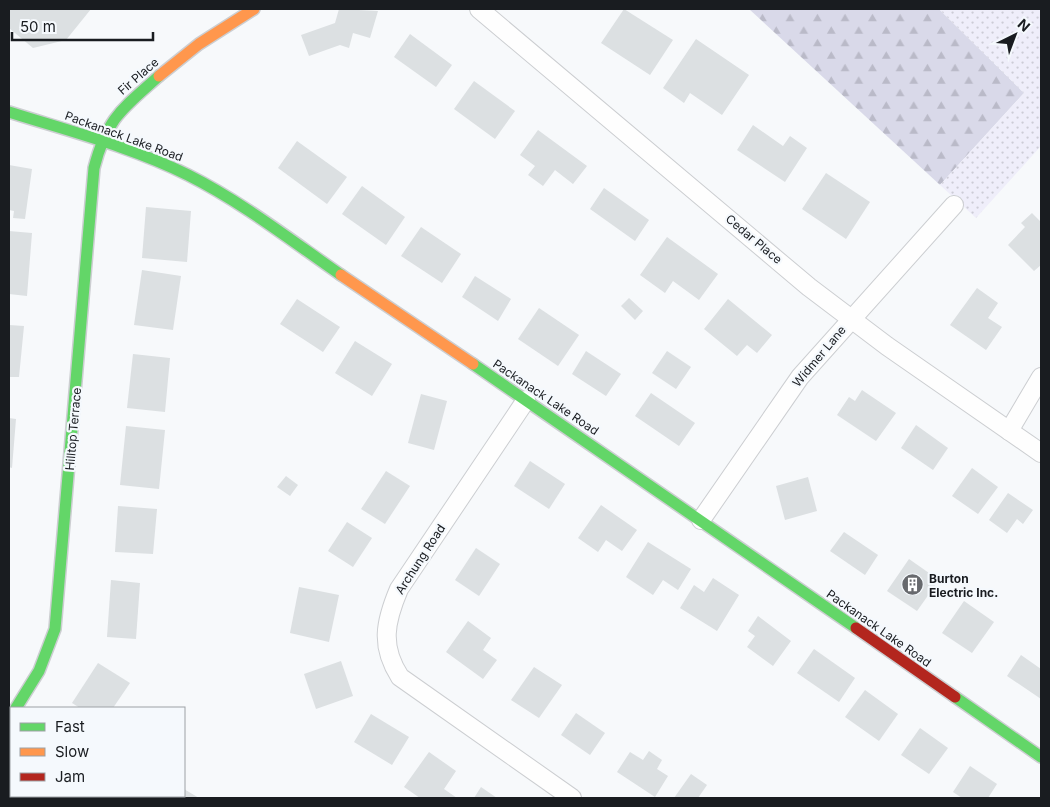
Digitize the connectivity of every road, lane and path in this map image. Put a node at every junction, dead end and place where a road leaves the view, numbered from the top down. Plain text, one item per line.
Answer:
1 (254, 9) edge
2 (479, 9) edge
3 (9, 112) edge
4 (101, 141) junction
5 (954, 205) dead end
6 (851, 318) junction
7 (1041, 377) edge
8 (526, 400) junction
9 (1009, 431) junction
10 (1041, 453) edge
11 (701, 520) junction
12 (17, 707) edge
13 (1041, 757) edge
14 (572, 798) edge

1 - 4 street, Fir Place
2 - 6 street, Cedar Place
3 - 4 street, Packanack Lake Road
4 - 8 street, Packanack Lake Road
4 - 12 street, Hilltop Terrace
5 - 6 street, Widmer Lane
6 - 9 street, Cedar Place
6 - 11 street, Widmer Lane
7 - 9 street
8 - 11 street, Packanack Lake Road
8 - 14 street, Archung Road
9 - 10 street, Cedar Place
11 - 13 street, Packanack Lake Road

